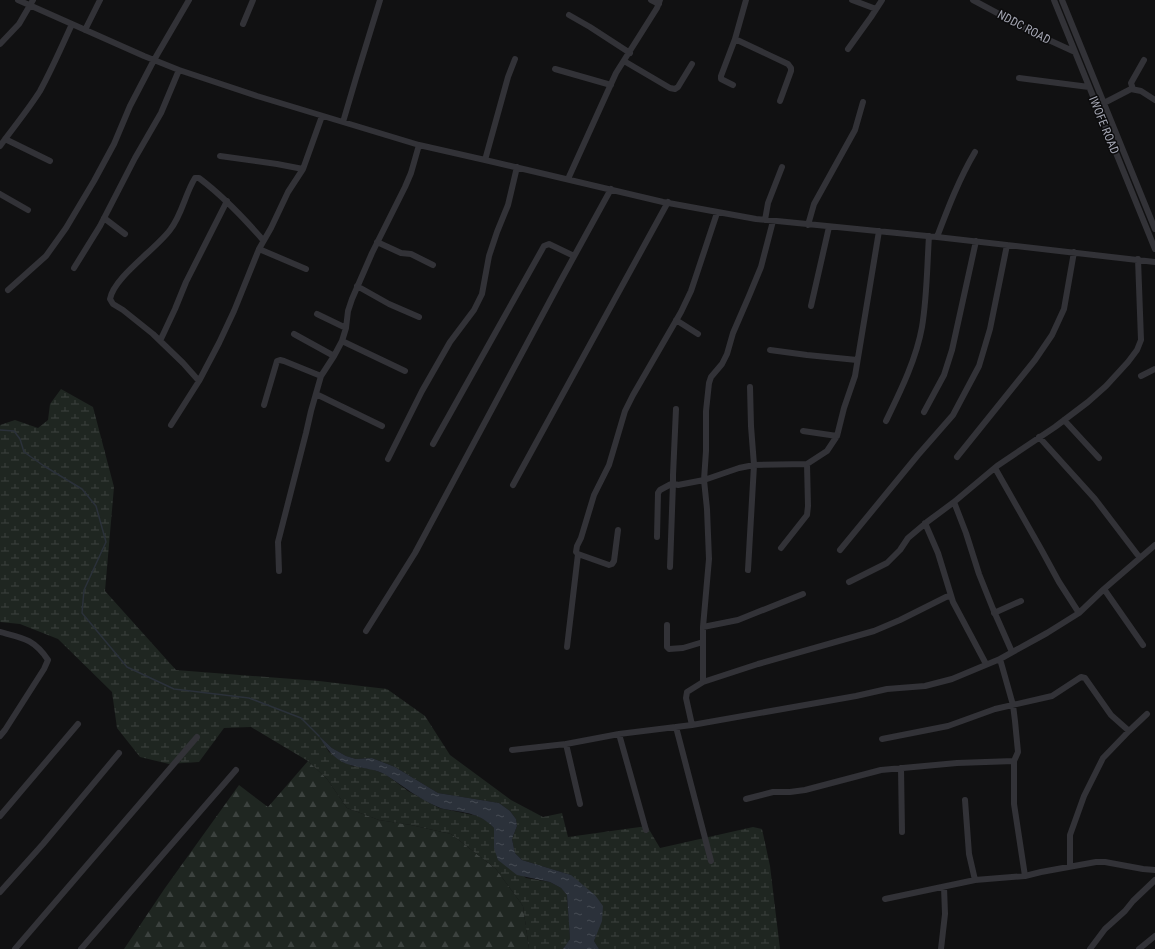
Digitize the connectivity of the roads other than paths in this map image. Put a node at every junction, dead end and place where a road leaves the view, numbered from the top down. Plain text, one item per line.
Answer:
1 (18, 0) edge
2 (100, 0) edge
3 (189, 0) edge
4 (253, 0) edge
5 (380, 0) edge
6 (651, 0) edge
7 (746, 0) edge
8 (852, 0) edge
9 (882, 0) edge
10 (973, 0) edge
11 (1054, 0) edge
12 (1062, 0) edge
13 (659, 2) edge
14 (32, 3) edge
15 (876, 9) junction
16 (569, 16) dead end
17 (72, 24) junction
18 (243, 24) dead end
19 (85, 30) junction
20 (735, 39) junction
21 (0, 44) edge
22 (848, 49) dead end
23 (1075, 52) junction
24 (630, 53) junction
25 (515, 59) dead end
26 (154, 60) junction
27 (624, 60) junction
28 (1144, 60) dead end
29 (692, 64) dead end
30 (179, 70) junction
31 (555, 70) dead end
32 (1019, 78) dead end
33 (611, 85) junction
34 (733, 85) dead end
35 (1089, 87) junction
36 (1133, 89) junction
37 (1155, 100) edge
38 (780, 101) dead end
39 (863, 102) dead end
40 (1104, 103) junction
41 (322, 116) junction
42 (343, 122) junction
43 (5, 139) junction
44 (419, 145) junction
45 (0, 146) edge
46 (975, 152) dead end
47 (220, 156) dead end
48 (484, 160) junction
49 (50, 161) dead end
50 (517, 167) junction
51 (782, 167) dead end
52 (303, 169) junction
53 (568, 179) junction
54 (611, 189) junction
55 (0, 194) edge
56 (227, 201) junction
57 (668, 202) junction
58 (28, 210) dead end
59 (717, 213) junction
60 (104, 218) junction
61 (765, 220) junction
62 (773, 221) junction
63 (808, 225) junction
64 (829, 227) junction
65 (1155, 229) edge
66 (879, 232) junction
67 (125, 234) dead end
68 (929, 236) junction
69 (937, 237) junction
70 (263, 240) junction
71 (976, 241) junction
72 (377, 242) junction
73 (1007, 245) junction
74 (259, 249) junction
75 (1155, 249) edge
76 (1074, 252) junction
77 (574, 256) junction
78 (1138, 259) junction
79 (1155, 262) edge
80 (434, 265) dead end
81 (74, 268) dead end
82 (306, 269) dead end
83 (357, 286) junction
84 (8, 290) dead end
85 (811, 306) dead end
86 (317, 314) dead end
87 (419, 317) dead end
88 (676, 320) junction
89 (346, 328) junction
90 (294, 334) dead end
91 (698, 334) dead end
92 (160, 340) junction
93 (342, 341) junction
94 (770, 350) dead end
95 (334, 356) junction
96 (857, 360) junction
97 (1155, 369) edge
98 (405, 371) dead end
99 (321, 376) junction
100 (1141, 376) dead end
101 (199, 381) junction
102 (750, 386) dead end
103 (316, 394) junction
104 (264, 405) dead end
105 (676, 409) dead end
106 (924, 412) dead end
107 (1064, 420) junction
108 (886, 421) dead end
109 (171, 424) dead end
110 (382, 426) dead end
111 (803, 431) dead end
112 (837, 436) junction
113 (1039, 437) junction
114 (433, 444) dead end
115 (957, 457) dead end
116 (1099, 458) dead end
117 (388, 459) dead end
118 (807, 464) junction
119 (754, 465) junction
120 (995, 468) junction
121 (704, 480) junction
122 (674, 483) junction
123 (513, 485) dead end
124 (954, 502) junction
125 (925, 524) junction
126 (618, 530) dead end
127 (657, 537) dead end
128 (1155, 545) edge
129 (781, 548) dead end
130 (840, 550) dead end
131 (578, 554) junction
132 (1140, 558) junction
133 (670, 567) dead end
134 (748, 570) dead end
135 (279, 571) dead end
136 (849, 582) dead end
137 (1104, 589) junction
138 (804, 594) dead end
139 (951, 596) junction
140 (1021, 601) dead end
141 (994, 613) junction
142 (1079, 613) junction
143 (668, 625) dead end
144 (703, 627) junction
145 (366, 631) dead end
146 (0, 632) edge
147 (703, 642) junction
148 (1143, 645) dead end
149 (567, 647) dead end
150 (1012, 652) junction
151 (1000, 659) junction
152 (986, 664) junction
153 (703, 682) junction
154 (1013, 705) junction
155 (1147, 714) dead end
156 (78, 724) dead end
157 (692, 725) junction
158 (676, 727) junction
159 (1129, 731) junction
160 (619, 734) junction
161 (0, 736) edge
162 (197, 737) dead end
163 (882, 739) dead end
164 (566, 744) junction
165 (512, 750) dead end
166 (119, 753) dead end
167 (1014, 761) junction
168 (901, 768) junction
169 (236, 770) dead end
170 (746, 798) dead end
171 (965, 800) dead end
172 (580, 804) dead end
173 (0, 816) edge
174 (646, 830) dead end
175 (902, 832) dead end
176 (711, 861) dead end
177 (1070, 866) junction
178 (1155, 870) edge
179 (1025, 876) junction
180 (975, 880) junction
181 (1155, 880) edge
182 (944, 887) junction
183 (0, 892) edge
184 (885, 899) dead end
185 (1155, 936) edge
186 (15, 949) edge
187 (81, 949) edge
188 (941, 949) edge
189 (1090, 949) edge
190 (1139, 949) edge

1 - 14 street
2 - 19 street
3 - 26 street
4 - 18 street
5 - 42 street
6 - 13 street
7 - 20 street
8 - 15 street
9 - 15 street
10 - 23 street, NDDC ROAD
11 - 23 street, IWOFE ROAD
12 - 40 street, IWOFE ROAD
13 - 24 street
14 - 17 street
14 - 21 street
15 - 22 street
16 - 24 street
17 - 19 street
17 - 43 street
19 - 26 street
20 - 34 street
20 - 38 street
23 - 35 street, IWOFE ROAD
24 - 27 street
25 - 48 street
26 - 30 street
26 - 84 street
27 - 29 street
27 - 33 street
28 - 36 street
30 - 41 street
30 - 60 street
31 - 33 street
32 - 35 street
33 - 53 street
35 - 75 street, IWOFE ROAD
36 - 37 street
36 - 40 street
39 - 63 street
40 - 65 street, IWOFE ROAD
41 - 42 street
41 - 52 street
42 - 44 street
43 - 45 street
43 - 49 street
44 - 48 street
44 - 72 street
46 - 69 street
47 - 52 street
48 - 50 street
50 - 53 street
50 - 117 street
51 - 61 street
52 - 70 street
53 - 54 street
54 - 57 street
54 - 77 street
55 - 58 street
56 - 70 street
56 - 92 street
56 - 92 street
57 - 59 street
57 - 123 street
59 - 61 street
59 - 88 street
60 - 67 street
60 - 81 street
61 - 62 street
62 - 63 street
62 - 121 street
63 - 64 street
64 - 66 street
64 - 85 street
66 - 68 street
66 - 96 street
68 - 69 street
68 - 108 street
69 - 71 street
70 - 74 street
71 - 73 street
71 - 106 street
72 - 80 street
72 - 83 street
73 - 76 street
73 - 130 street
74 - 82 street
74 - 101 street
76 - 78 street
76 - 115 street
77 - 114 street
77 - 145 street
78 - 79 street
78 - 107 street
83 - 87 street
83 - 89 street
86 - 89 street
88 - 91 street
88 - 131 street
89 - 93 street
90 - 95 street
92 - 101 street
93 - 95 street
93 - 98 street
94 - 96 street
95 - 99 street
96 - 112 street
97 - 100 street
99 - 103 street
99 - 104 street
101 - 109 street
102 - 119 street
103 - 110 street
103 - 135 street
105 - 122 street
107 - 113 street
107 - 116 street
111 - 112 street
112 - 118 street
113 - 120 street
113 - 132 street
118 - 119 street
118 - 129 street
119 - 121 street
119 - 134 street
120 - 124 street
120 - 142 street
121 - 122 street
121 - 144 street
122 - 127 street
122 - 133 street
124 - 125 street
124 - 141 street
125 - 136 street
125 - 139 street
126 - 131 street
128 - 132 street
131 - 149 street
132 - 137 street
137 - 142 street
137 - 148 street
138 - 144 street
139 - 152 street
139 - 153 street
140 - 141 street
141 - 150 street
142 - 150 street
143 - 147 street
144 - 147 street
146 - 161 street
147 - 153 street
150 - 151 street
151 - 152 street
151 - 154 street
152 - 157 street
153 - 157 street
154 - 159 street
154 - 163 street
154 - 167 street
155 - 159 street
156 - 173 street
157 - 158 street
158 - 160 street
158 - 176 street
159 - 177 street
160 - 164 street
160 - 174 street
162 - 186 street
164 - 165 street
164 - 172 street
166 - 183 street
167 - 168 street
167 - 179 street
168 - 170 street
168 - 175 street
169 - 187 street
171 - 180 street
177 - 178 street
177 - 179 street
179 - 180 street
180 - 182 street
181 - 189 street
182 - 184 street
182 - 188 street
185 - 190 street

